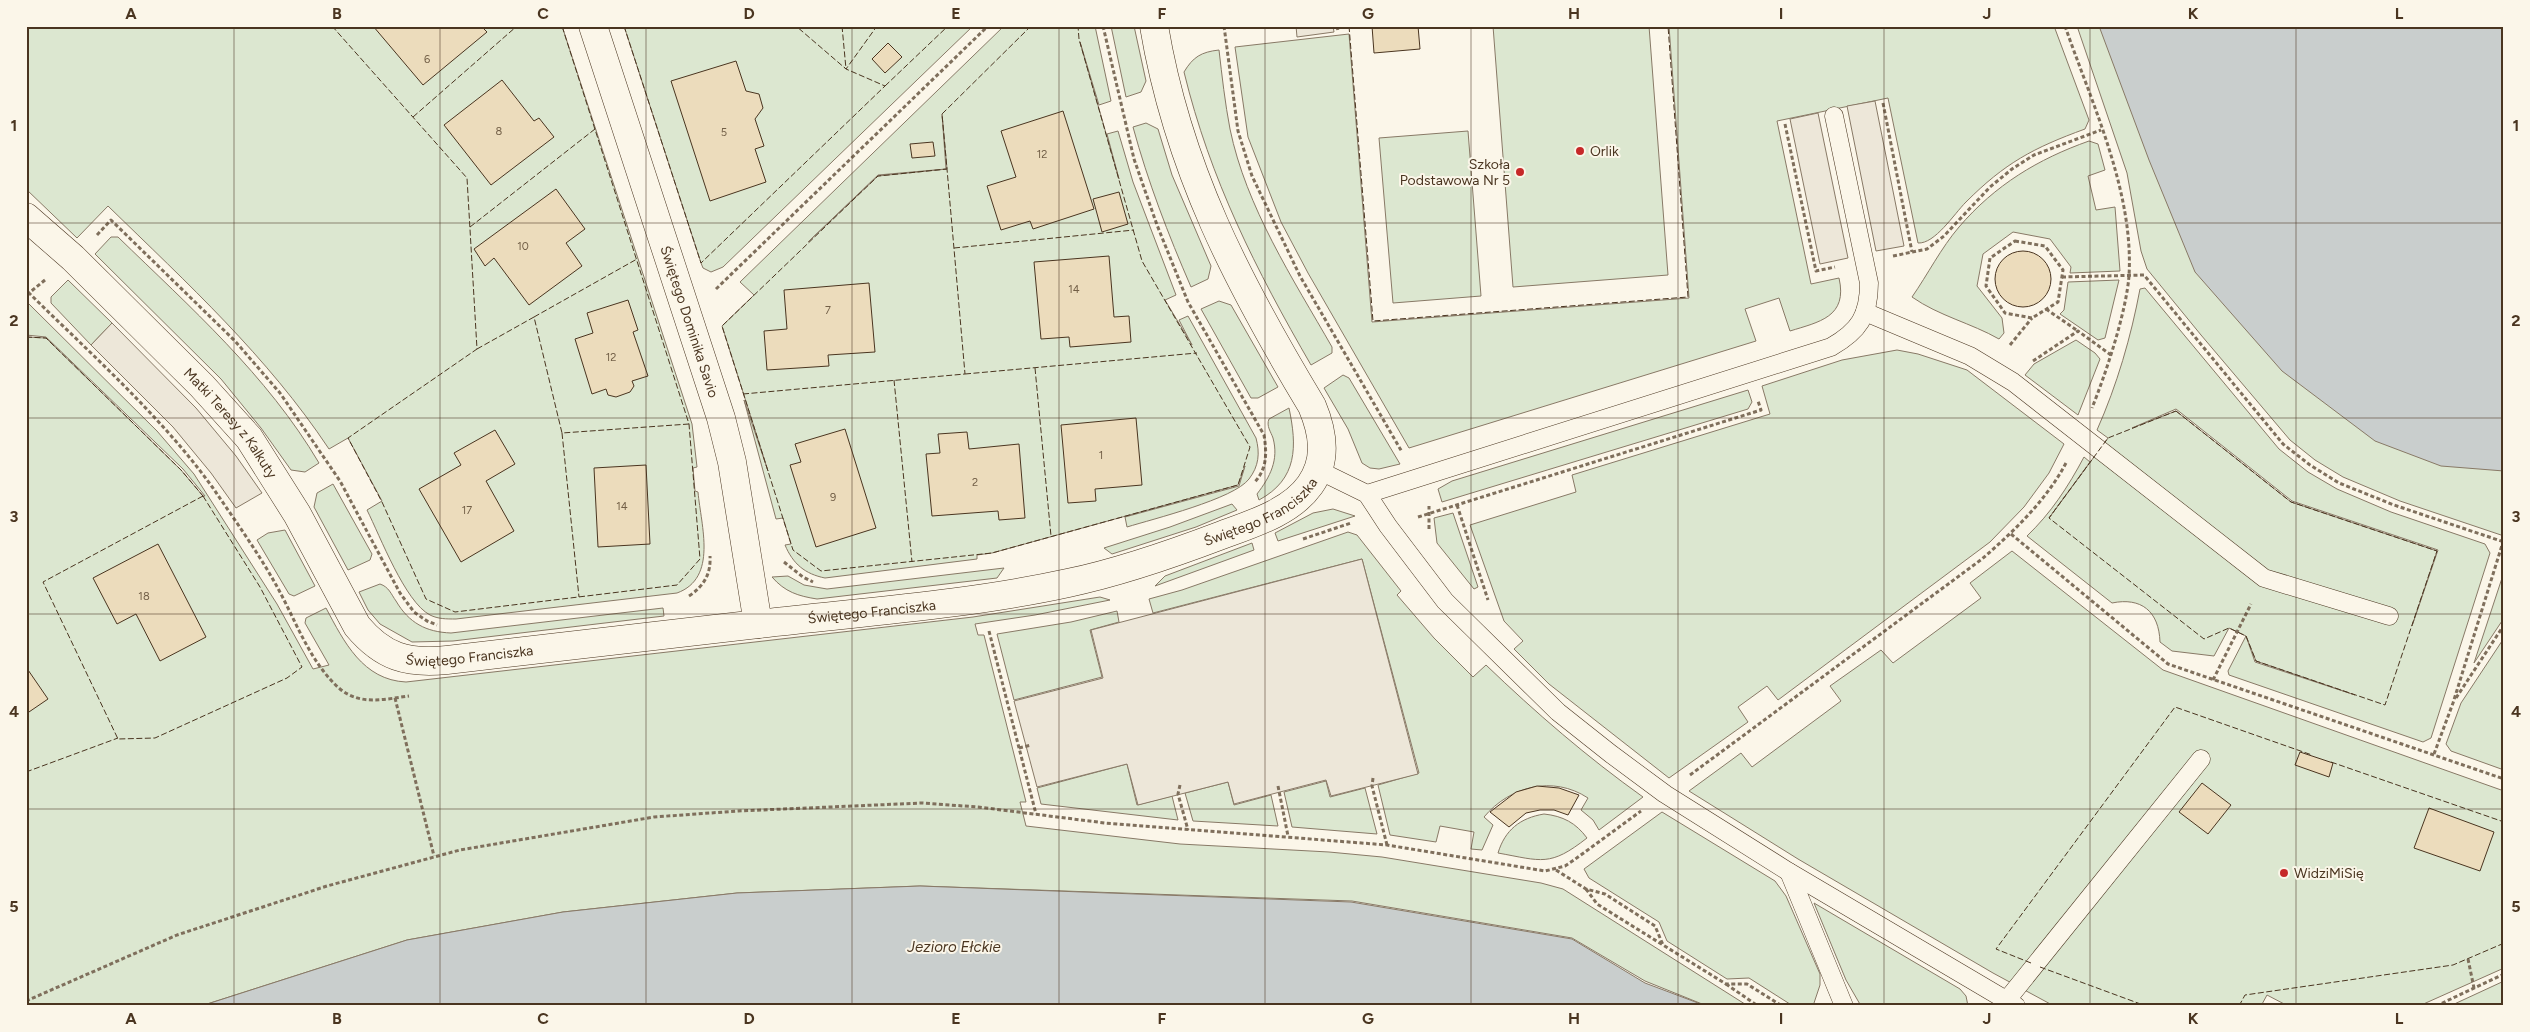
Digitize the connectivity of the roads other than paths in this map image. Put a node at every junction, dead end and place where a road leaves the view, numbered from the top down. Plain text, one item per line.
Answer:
1 (593, 26) edge
2 (1154, 26) edge
3 (1834, 116) dead end
4 (27, 219) edge
5 (1865, 312) junction
6 (1318, 470) junction
7 (1367, 494) junction
8 (2389, 616) dead end
9 (758, 624) junction
10 (397, 657) joint
11 (2201, 759) dead end
12 (1789, 872) junction
13 (2008, 1004) edge
14 (1844, 1006) edge

1 - 9 street, Świętego Dominika Savio
2 - 6 street
3 - 5 lane
4 - 10 street, Matki Teresy z Kalkuty
5 - 7 lane
5 - 8 lane
6 - 7 lane
6 - 9 street, Świętego Franciszka
7 - 12 lane
9 - 10 street, Świętego Franciszka
11 - 13 lane
12 - 13 lane
12 - 14 lane

